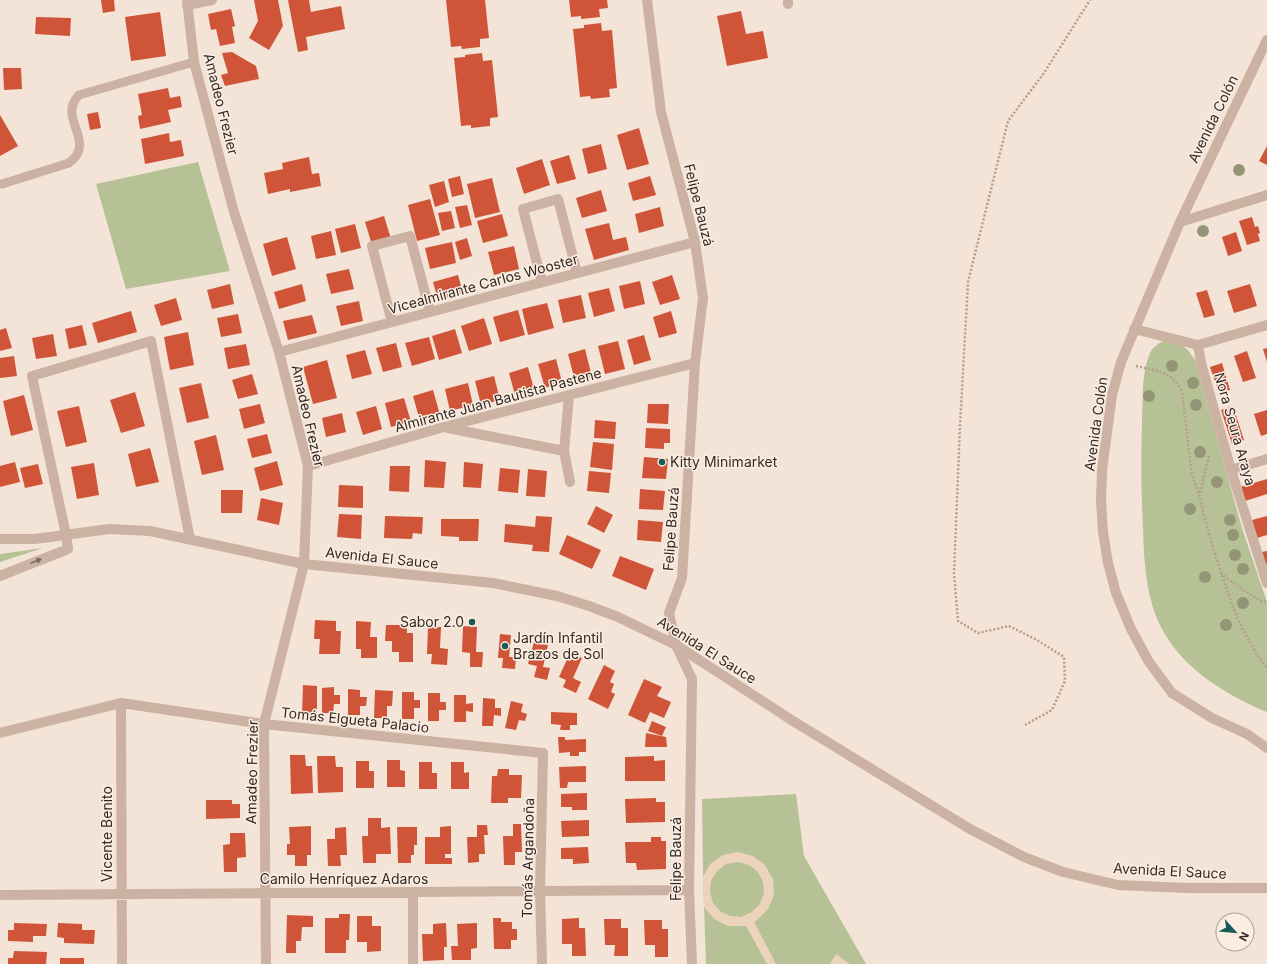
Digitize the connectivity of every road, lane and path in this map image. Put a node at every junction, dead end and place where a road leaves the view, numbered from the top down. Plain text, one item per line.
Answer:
1 (212, 0) edge
2 (647, 0) edge
3 (1090, 0) edge
4 (187, 3) edge
5 (1267, 40) edge
6 (1262, 58) edge
7 (194, 62) junction
8 (2, 184) dead end
9 (1267, 195) edge
10 (1180, 222) junction
11 (695, 242) junction
12 (577, 273) junction
13 (542, 282) junction
14 (430, 312) junction
15 (392, 322) junction
16 (1267, 325) edge
17 (1134, 329) junction
18 (1198, 345) junction
19 (279, 352) junction
20 (1121, 362) junction
21 (695, 363) junction
22 (569, 395) junction
23 (444, 427) junction
24 (1222, 435) junction
25 (564, 451) junction
26 (1267, 459) edge
27 (308, 466) junction
28 (1231, 470) junction
29 (570, 482) dead end
30 (1199, 494) junction
31 (66, 535) junction
32 (0, 539) edge
33 (190, 539) junction
34 (304, 564) junction
35 (1221, 573) junction
36 (0, 576) edge
37 (1267, 583) edge
38 (1267, 601) edge
39 (676, 645) junction
40 (1267, 668) edge
41 (121, 704) junction
42 (264, 724) junction
43 (1025, 725) dead end
44 (0, 732) edge
45 (1267, 748) edge
46 (543, 753) joint
47 (1267, 888) edge
48 (688, 890) junction
49 (540, 891) junction
50 (413, 892) junction
51 (266, 893) junction
52 (122, 894) junction
53 (0, 895) edge
54 (122, 964) edge
55 (266, 964) edge
56 (413, 964) edge
57 (542, 964) edge
58 (692, 964) edge

1 - 4 street
2 - 11 street, Felipe Bauzá
3 - 43 path
4 - 7 street, Amadeo Frezier
5 - 6 street, Avenida Colón
6 - 10 street, Avenida Colón
7 - 8 lane
7 - 19 street, Amadeo Frezier
9 - 10 street
10 - 17 street, Avenida Colón
11 - 12 street, Vicealmirante Carlos Wooster
11 - 21 street, Felipe Bauzá
12 - 13 street, Vicealmirante Carlos Wooster
12 - 13 street
13 - 14 street, Vicealmirante Carlos Wooster
14 - 15 street, Vicealmirante Carlos Wooster
14 - 15 street
15 - 19 street, Vicealmirante Carlos Wooster
16 - 18 street
17 - 18 street
17 - 20 street, Avenida Colón
18 - 24 street, Nora Seura Araya
19 - 27 street, Amadeo Frezier
20 - 30 path
20 - 45 street, Avenida Colón
21 - 22 street, Almirante Juan Bautista Pastene
21 - 39 street, Felipe Bauzá
22 - 23 street, Almirante Juan Bautista Pastene
22 - 25 street
23 - 25 street
23 - 27 street, Almirante Juan Bautista Pastene
24 - 28 street, Nora Seura Araya
24 - 30 path
25 - 29 street
26 - 28 street
27 - 34 street, Amadeo Frezier
28 - 37 street, Nora Seura Araya
30 - 35 path
31 - 32 street, Avenida El Sauce
31 - 33 street, Avenida El Sauce
31 - 33 street
36 -> 31 street
33 - 34 street, Avenida El Sauce
34 - 39 street, Avenida El Sauce
34 - 42 street, Amadeo Frezier
35 - 38 path
35 - 40 path
39 - 47 street, Avenida El Sauce
39 - 48 street, Felipe Bauzá
41 - 42 street, Tomás Elgueta Palacio
41 - 44 street, Tomás Elgueta Palacio
41 - 52 street, Vicente Benito
42 - 46 street, Tomás Elgueta Palacio
42 - 51 street, Amadeo Frezier
46 - 49 street, Tomás Argandoña
48 - 49 street, Camilo Henríquez Adaros
48 - 58 street, Felipe Bauzá
49 - 50 street, Camilo Henríquez Adaros
49 - 57 street, Tomás Argandoña
50 - 51 street, Camilo Henríquez Adaros
50 - 56 street
51 - 52 street, Camilo Henríquez Adaros
51 - 55 street, Amadeo Frezier
52 - 53 street, Camilo Henríquez Adaros
52 - 54 street, Vicente Benito

